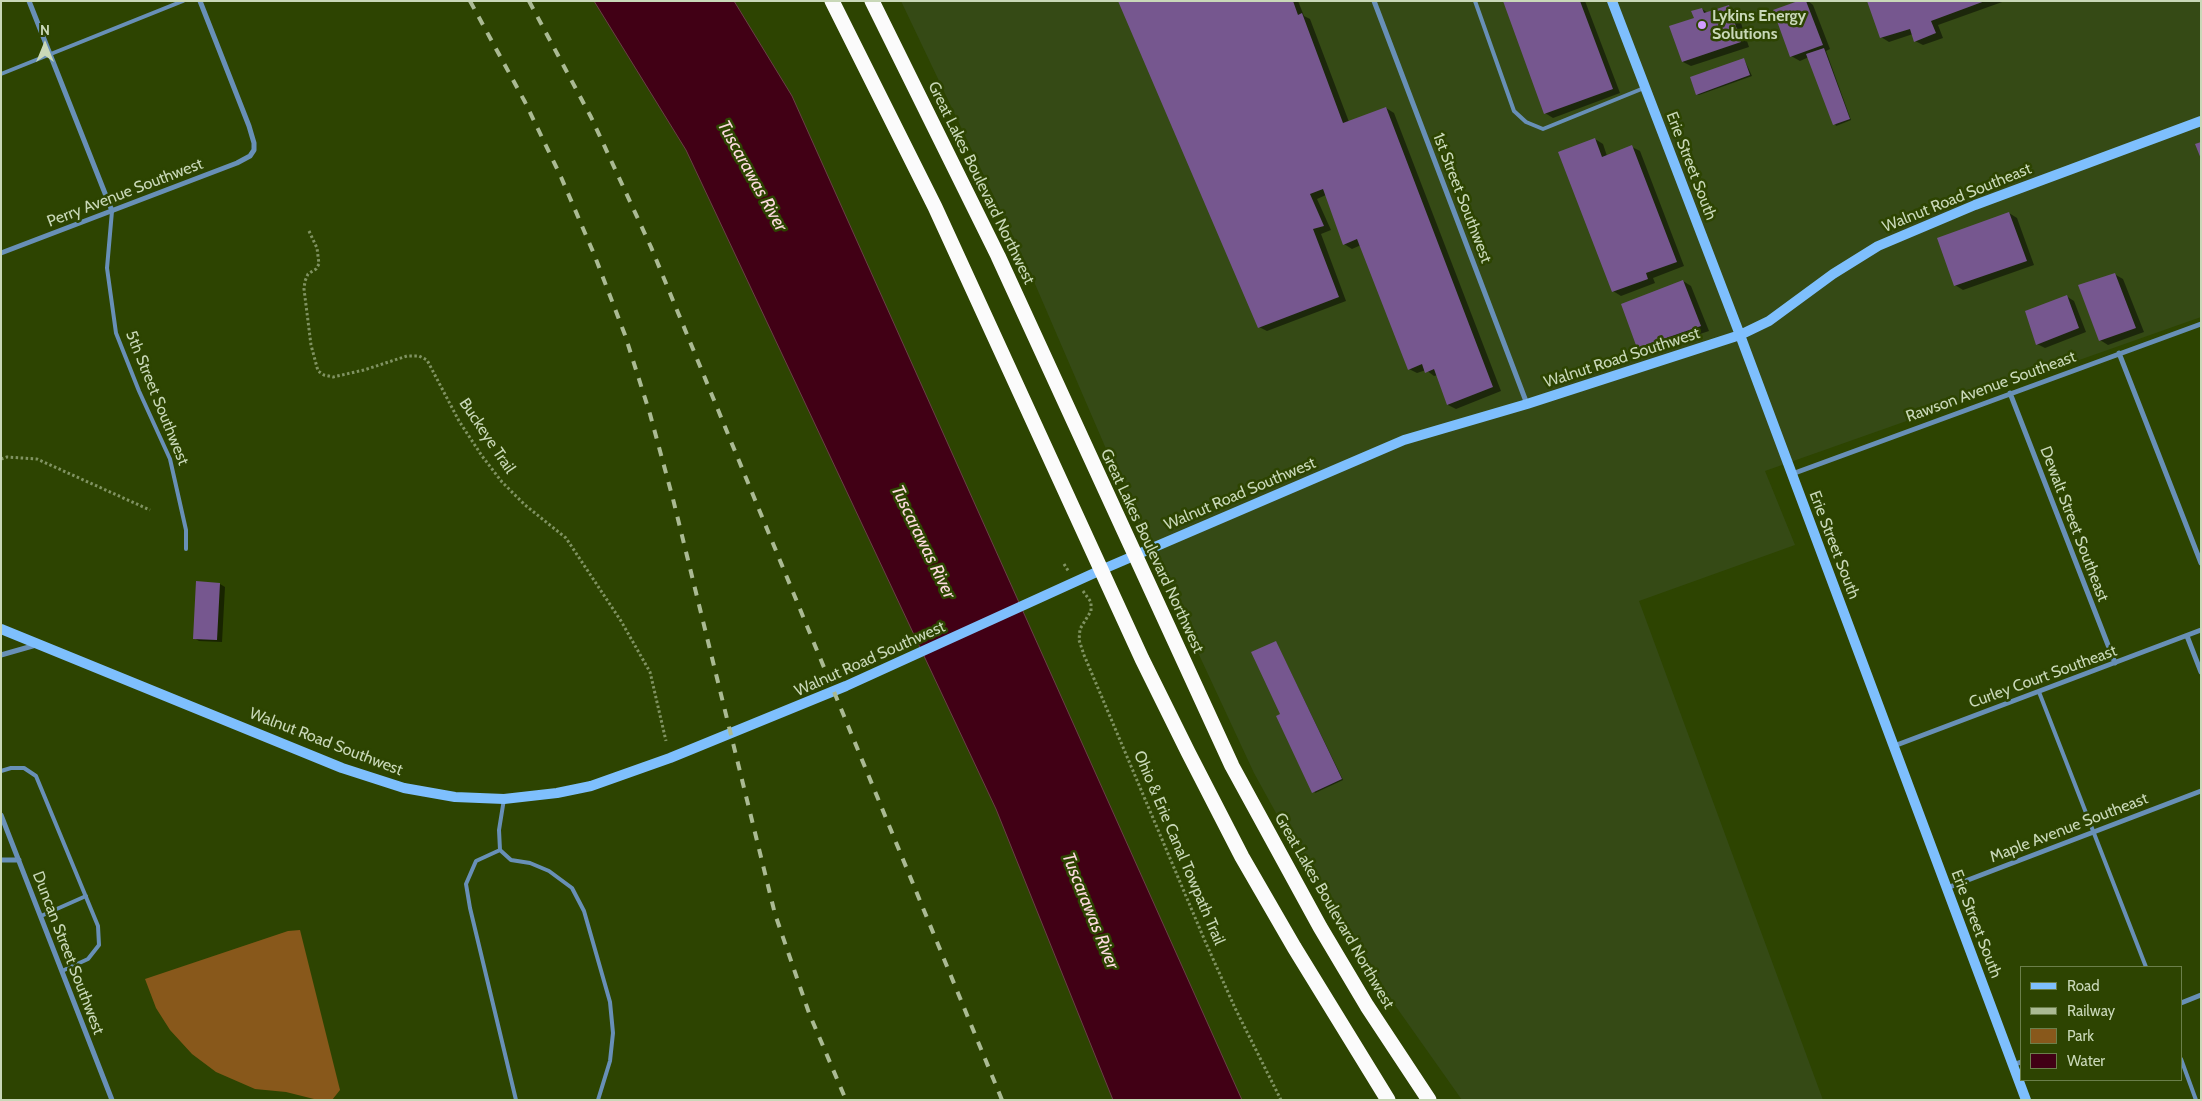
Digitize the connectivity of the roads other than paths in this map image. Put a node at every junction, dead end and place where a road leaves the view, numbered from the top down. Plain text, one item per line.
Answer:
1 (29, 1) edge
2 (183, 1) edge
3 (200, 1) edge
4 (832, 1) edge
5 (872, 1) edge
6 (1475, 1) edge
7 (1612, 1) edge
8 (1376, 2) edge
9 (50, 56) junction
10 (1, 74) edge
11 (1645, 88) junction
12 (2201, 121) edge
13 (112, 211) junction
14 (1, 253) edge
15 (2201, 324) edge
16 (1740, 335) junction
17 (2119, 353) junction
18 (2010, 393) junction
19 (1527, 404) junction
20 (1791, 474) junction
21 (186, 549) dead end
22 (1135, 556) junction
23 (2201, 563) edge
24 (1101, 570) junction
25 (1, 628) edge
26 (2201, 630) edge
27 (2187, 636) junction
28 (41, 644) junction
29 (1, 655) edge
30 (2115, 663) junction
31 (2201, 672) edge
32 (2039, 692) junction
33 (1893, 746) junction
34 (1, 772) edge
35 (2201, 791) edge
36 (504, 799) junction
37 (1, 815) edge
38 (2093, 832) junction
39 (500, 850) junction
40 (1, 860) edge
41 (19, 860) junction
42 (1947, 888) junction
43 (86, 896) junction
44 (41, 916) junction
45 (2146, 966) edge
46 (62, 971) junction
47 (2201, 995) edge
48 (2182, 1003) edge
49 (2182, 1062) edge
50 (2017, 1064) edge
51 (2021, 1081) edge
52 (112, 1100) edge
53 (516, 1100) edge
54 (598, 1100) edge
55 (1388, 1100) edge
56 (1429, 1100) edge
57 (2026, 1100) edge
58 (2196, 1100) edge

1 - 9 street, 5th Street Southwest
2 - 9 lane
3 - 13 street, Perry Avenue Southwest
4 - 24 highway
5 - 22 highway, Great Lakes Boulevard Northwest
6 - 11 lane
7 - 11 main road, Erie Street South
8 - 19 street, 1st Street Southwest
9 - 10 lane
9 - 13 street, 5th Street Southwest
11 - 16 main road, Erie Street South
12 - 16 main road, Walnut Road Southeast
13 - 14 street, Perry Avenue Southwest
13 - 21 lane, 5th Street Southwest
15 - 17 street, Rawson Avenue Southeast
16 - 19 main road, Walnut Road Southwest
16 - 20 main road, Erie Street South
17 - 18 street, Rawson Avenue Southeast
17 - 23 street
18 - 20 street, Rawson Avenue Southeast
18 - 30 street, Dewalt Street Southeast
19 - 22 main road, Walnut Road Southwest
20 - 33 main road, Erie Street South
22 - 24 main road, Walnut Road Southwest
22 - 56 highway, Great Lakes Boulevard Northwest
24 - 36 main road, Walnut Road Southwest
24 - 55 highway
25 - 28 main road, Walnut Road Southwest
26 - 27 street, Curley Court Southeast
27 - 30 street, Curley Court Southeast
27 - 31 street
28 - 29 street
28 - 36 main road, Walnut Road Southwest
30 - 32 street, Curley Court Southeast
32 - 33 street, Curley Court Southeast
32 - 38 lane
33 - 42 main road, Erie Street South
34 - 43 lane
35 - 38 street, Maple Avenue Southeast
36 - 39 lane
37 - 41 street, Duncan Street Southwest
38 - 42 street, Maple Avenue Southeast
38 - 45 lane
39 - 53 lane
39 - 54 lane
40 - 41 street
41 - 44 street, Duncan Street Southwest
42 - 50 main road, Erie Street South
43 - 44 lane
43 - 46 lane
44 - 46 street, Duncan Street Southwest
46 - 52 street, Duncan Street Southwest
47 - 48 street
49 - 58 lane
51 - 57 main road, Erie Street South

